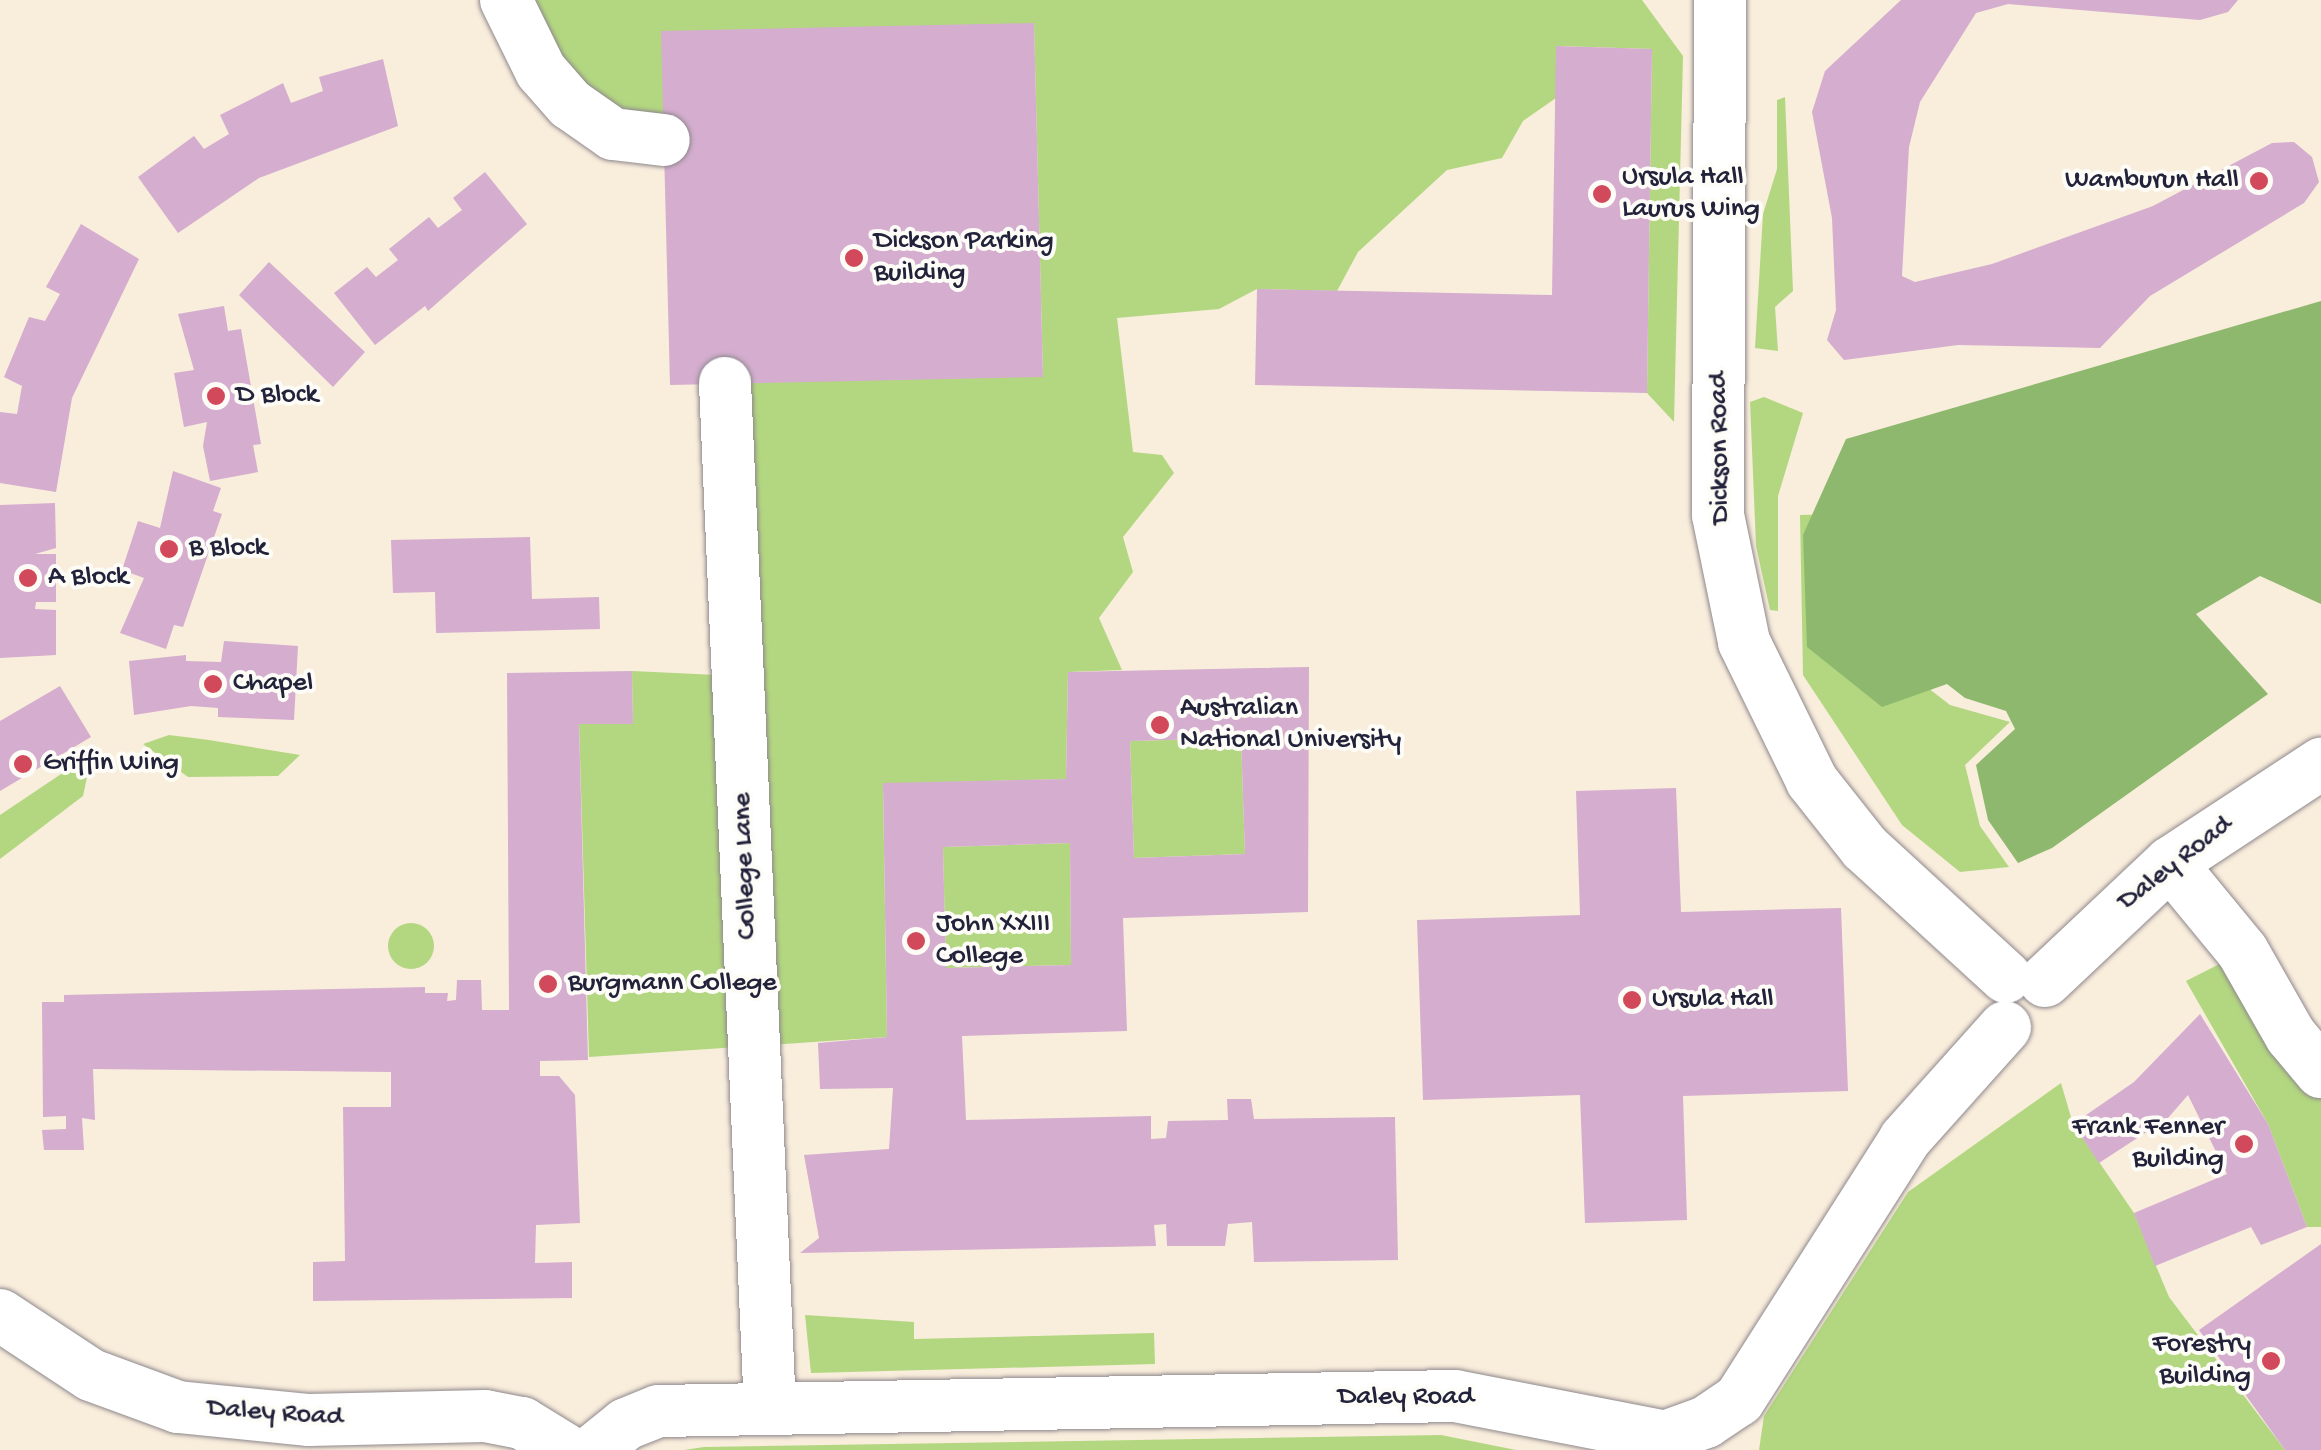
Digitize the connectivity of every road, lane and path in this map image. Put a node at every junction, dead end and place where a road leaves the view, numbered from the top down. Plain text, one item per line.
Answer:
1 (506, 0) edge
2 (1720, 0) edge
3 (664, 140) dead end
4 (726, 384) dead end
5 (2321, 764) edge
6 (2170, 863) junction
7 (2019, 995) junction
8 (2321, 1072) edge
9 (0, 1315) edge
10 (770, 1408) junction
11 (1714, 1436) edge
12 (566, 1450) edge
13 (594, 1450) edge

1 - 3 street
2 - 7 street, Dickson Road
4 - 10 street, College Lane
5 - 6 street, Daley Road
6 - 7 street, Daley Road
6 - 8 street
7 - 11 street, Daley Road
9 - 12 street, Daley Road
10 - 11 street, Daley Road
10 - 13 street, Daley Road

